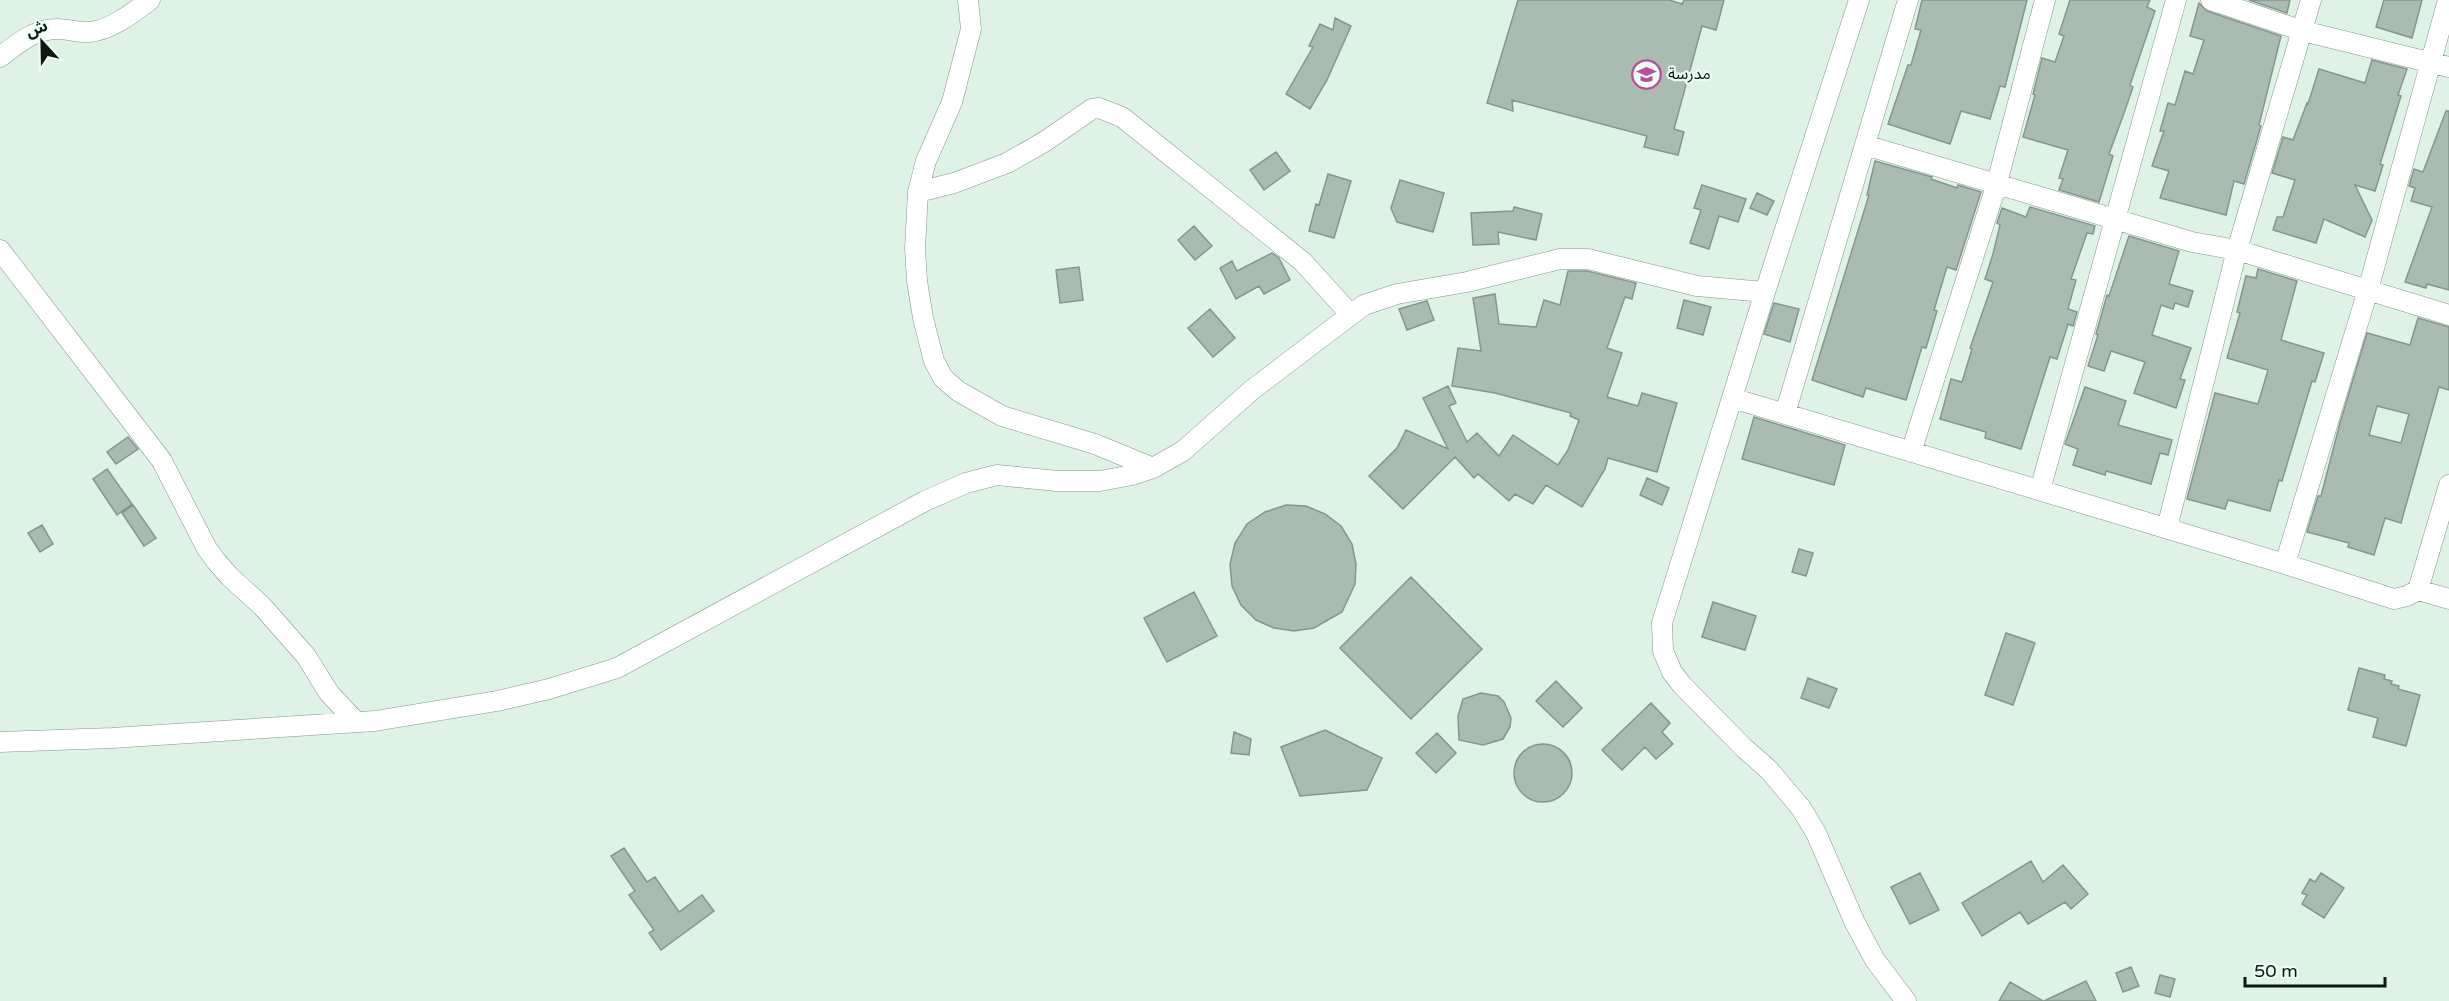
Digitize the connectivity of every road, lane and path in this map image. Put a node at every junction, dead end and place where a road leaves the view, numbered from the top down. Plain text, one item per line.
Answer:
1 (150, 0) edge
2 (968, 0) edge
3 (1859, 0) edge
4 (1908, 0) edge
5 (2045, 0) edge
6 (2175, 0) edge
7 (2211, 0) edge
8 (2311, 0) edge
9 (2448, 0) edge
10 (2303, 31) junction
11 (0, 57) edge
12 (2440, 64) edge
13 (1865, 145) junction
14 (1997, 183) junction
15 (918, 192) junction
16 (2113, 219) junction
17 (0, 250) edge
18 (2237, 250) junction
19 (2368, 290) junction
20 (1765, 292) junction
21 (1350, 314) junction
22 (2449, 315) edge
23 (1732, 398) junction
24 (1785, 414) junction
25 (1911, 452) junction
26 (1153, 468) junction
27 (2449, 485) edge
28 (2040, 490) junction
29 (2167, 528) junction
30 (2285, 564) junction
31 (2418, 590) junction
32 (2449, 599) edge
33 (356, 722) junction
34 (0, 742) edge
35 (1906, 1001) edge

1 - 11 street
2 - 15 street
3 - 20 street
4 - 13 street
5 - 14 street
6 - 16 street
7 - 10 street
8 - 10 street
9 - 12 street
10 - 12 street
10 - 18 street
12 - 19 street
13 - 14 street
13 - 24 street
14 - 16 street
14 - 25 street
15 - 21 street
15 - 26 street
16 - 18 street
16 - 28 street
17 - 33 street
18 - 19 street
18 - 29 street
19 - 22 street
19 - 30 street
20 - 21 street
20 - 23 street
21 - 26 street
23 - 24 street
23 - 35 street
24 - 25 street
25 - 28 street
26 - 33 street
27 - 31 street
28 - 29 street
29 - 30 street
30 - 31 street
31 - 32 street
33 - 34 street

